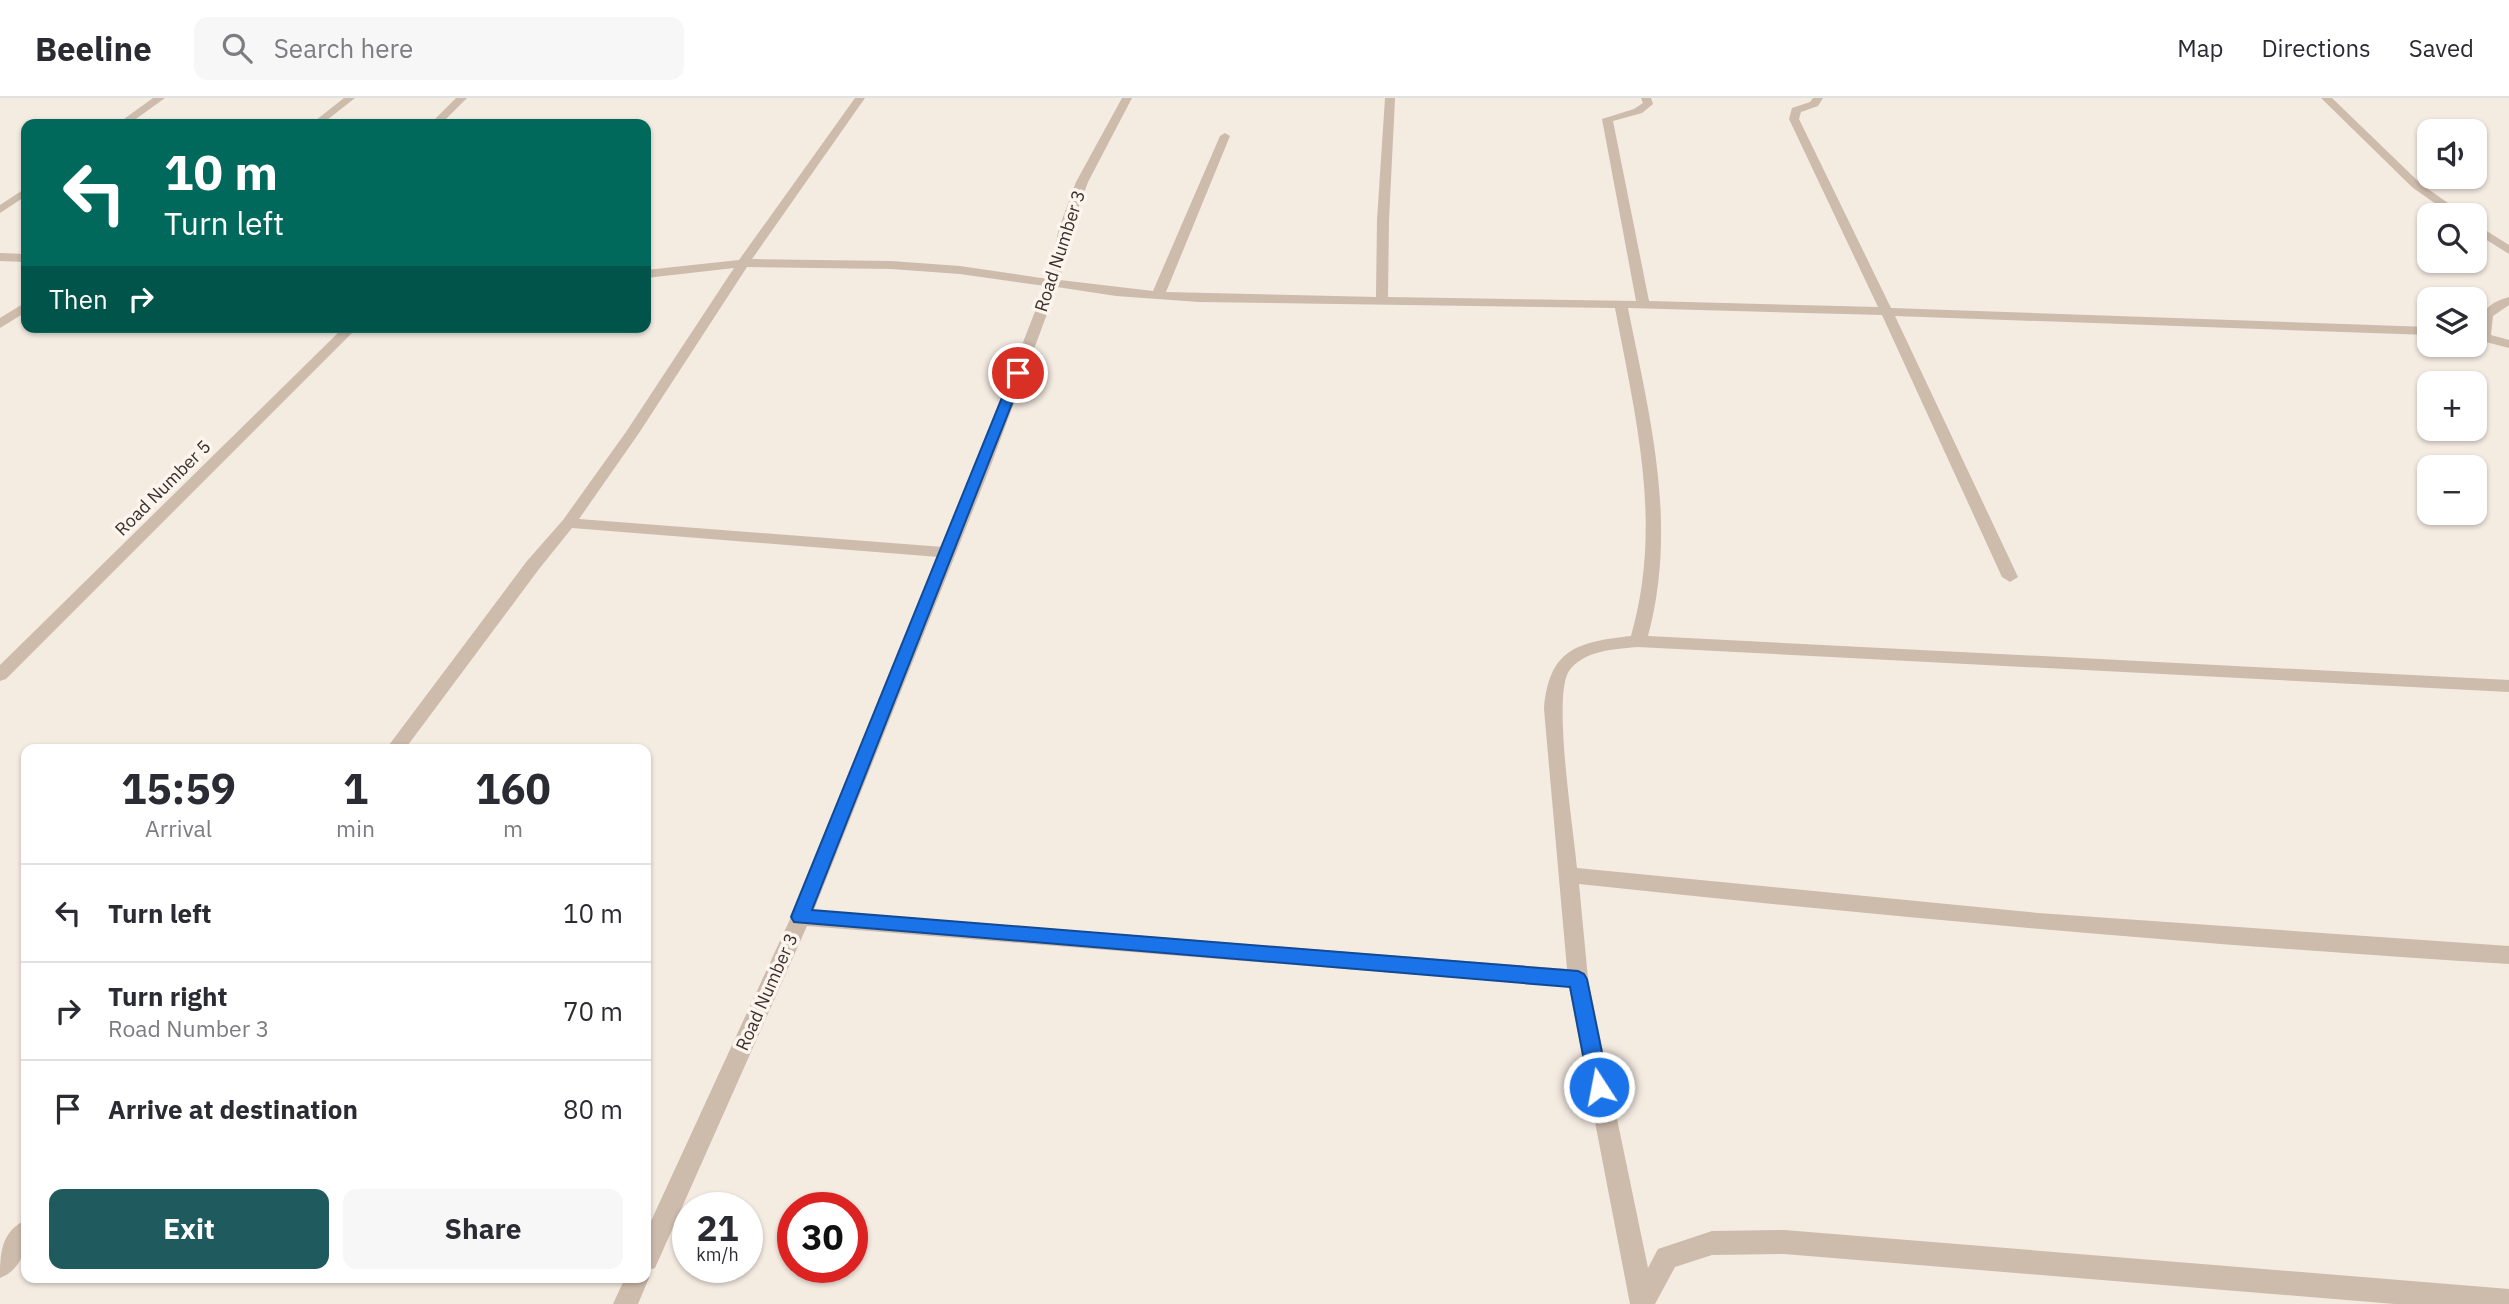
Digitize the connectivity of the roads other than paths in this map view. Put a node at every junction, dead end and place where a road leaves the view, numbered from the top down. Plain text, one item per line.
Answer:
1 (160, 98) edge
2 (349, 98) edge
3 (462, 98) edge
4 (860, 98) edge
5 (1127, 98) edge
6 (1390, 98) edge
7 (1646, 98) edge
8 (1818, 98) edge
9 (2326, 98) edge
10 (129, 119) edge
11 (322, 119) edge
12 (440, 119) edge
13 (1225, 136) dead end
14 (21, 195) edge
15 (2442, 203) edge
16 (0, 210) edge
17 (2487, 235) edge
18 (2509, 250) edge
19 (0, 257) edge
20 (21, 258) edge
21 (743, 263) junction
22 (651, 273) edge
23 (1053, 282) junction
24 (1158, 295) junction
25 (2509, 301) edge
26 (1382, 302) junction
27 (1621, 304) junction
28 (1643, 305) junction
29 (21, 309) edge
30 (1887, 312) junction
31 (2487, 315) edge
32 (0, 324) edge
33 (2417, 331) edge
34 (346, 333) edge
35 (2487, 338) edge
36 (2509, 344) edge
37 (568, 523) junction
38 (948, 553) junction
39 (2010, 578) dead end
40 (1638, 640) junction
41 (0, 675) edge
42 (2509, 687) edge
43 (400, 744) edge
44 (1568, 875) junction
45 (801, 917) junction
46 (2509, 955) edge
47 (1578, 979) junction
48 (21, 1238) edge
49 (651, 1248) edge
50 (0, 1266) edge
51 (635, 1283) edge
52 (2509, 1301) edge
53 (1642, 1303) edge
54 (625, 1304) edge

1 - 10 street
2 - 11 street
3 - 12 street
4 - 21 street
5 - 23 street, Road Number 3
6 - 26 street
7 - 28 street
8 - 30 street
9 - 15 street
13 - 24 street
14 - 16 street
17 - 18 street
19 - 20 street
21 - 22 street
21 - 23 street
21 - 37 street
23 - 24 street
23 - 38 street, Road Number 3
24 - 26 street
25 - 31 street
26 - 27 street
27 - 28 street
27 - 40 street
28 - 30 street
29 - 32 street
30 - 33 street
30 - 39 street
34 - 41 street, Road Number 5
35 - 36 street
37 - 38 street
37 - 43 street
38 - 45 street, Road Number 3
40 - 42 street
40 - 44 street
44 - 46 street
44 - 47 street
45 - 47 street
45 - 49 street, Road Number 3
47 - 53 street
48 - 50 street
51 - 54 street
52 - 53 street

